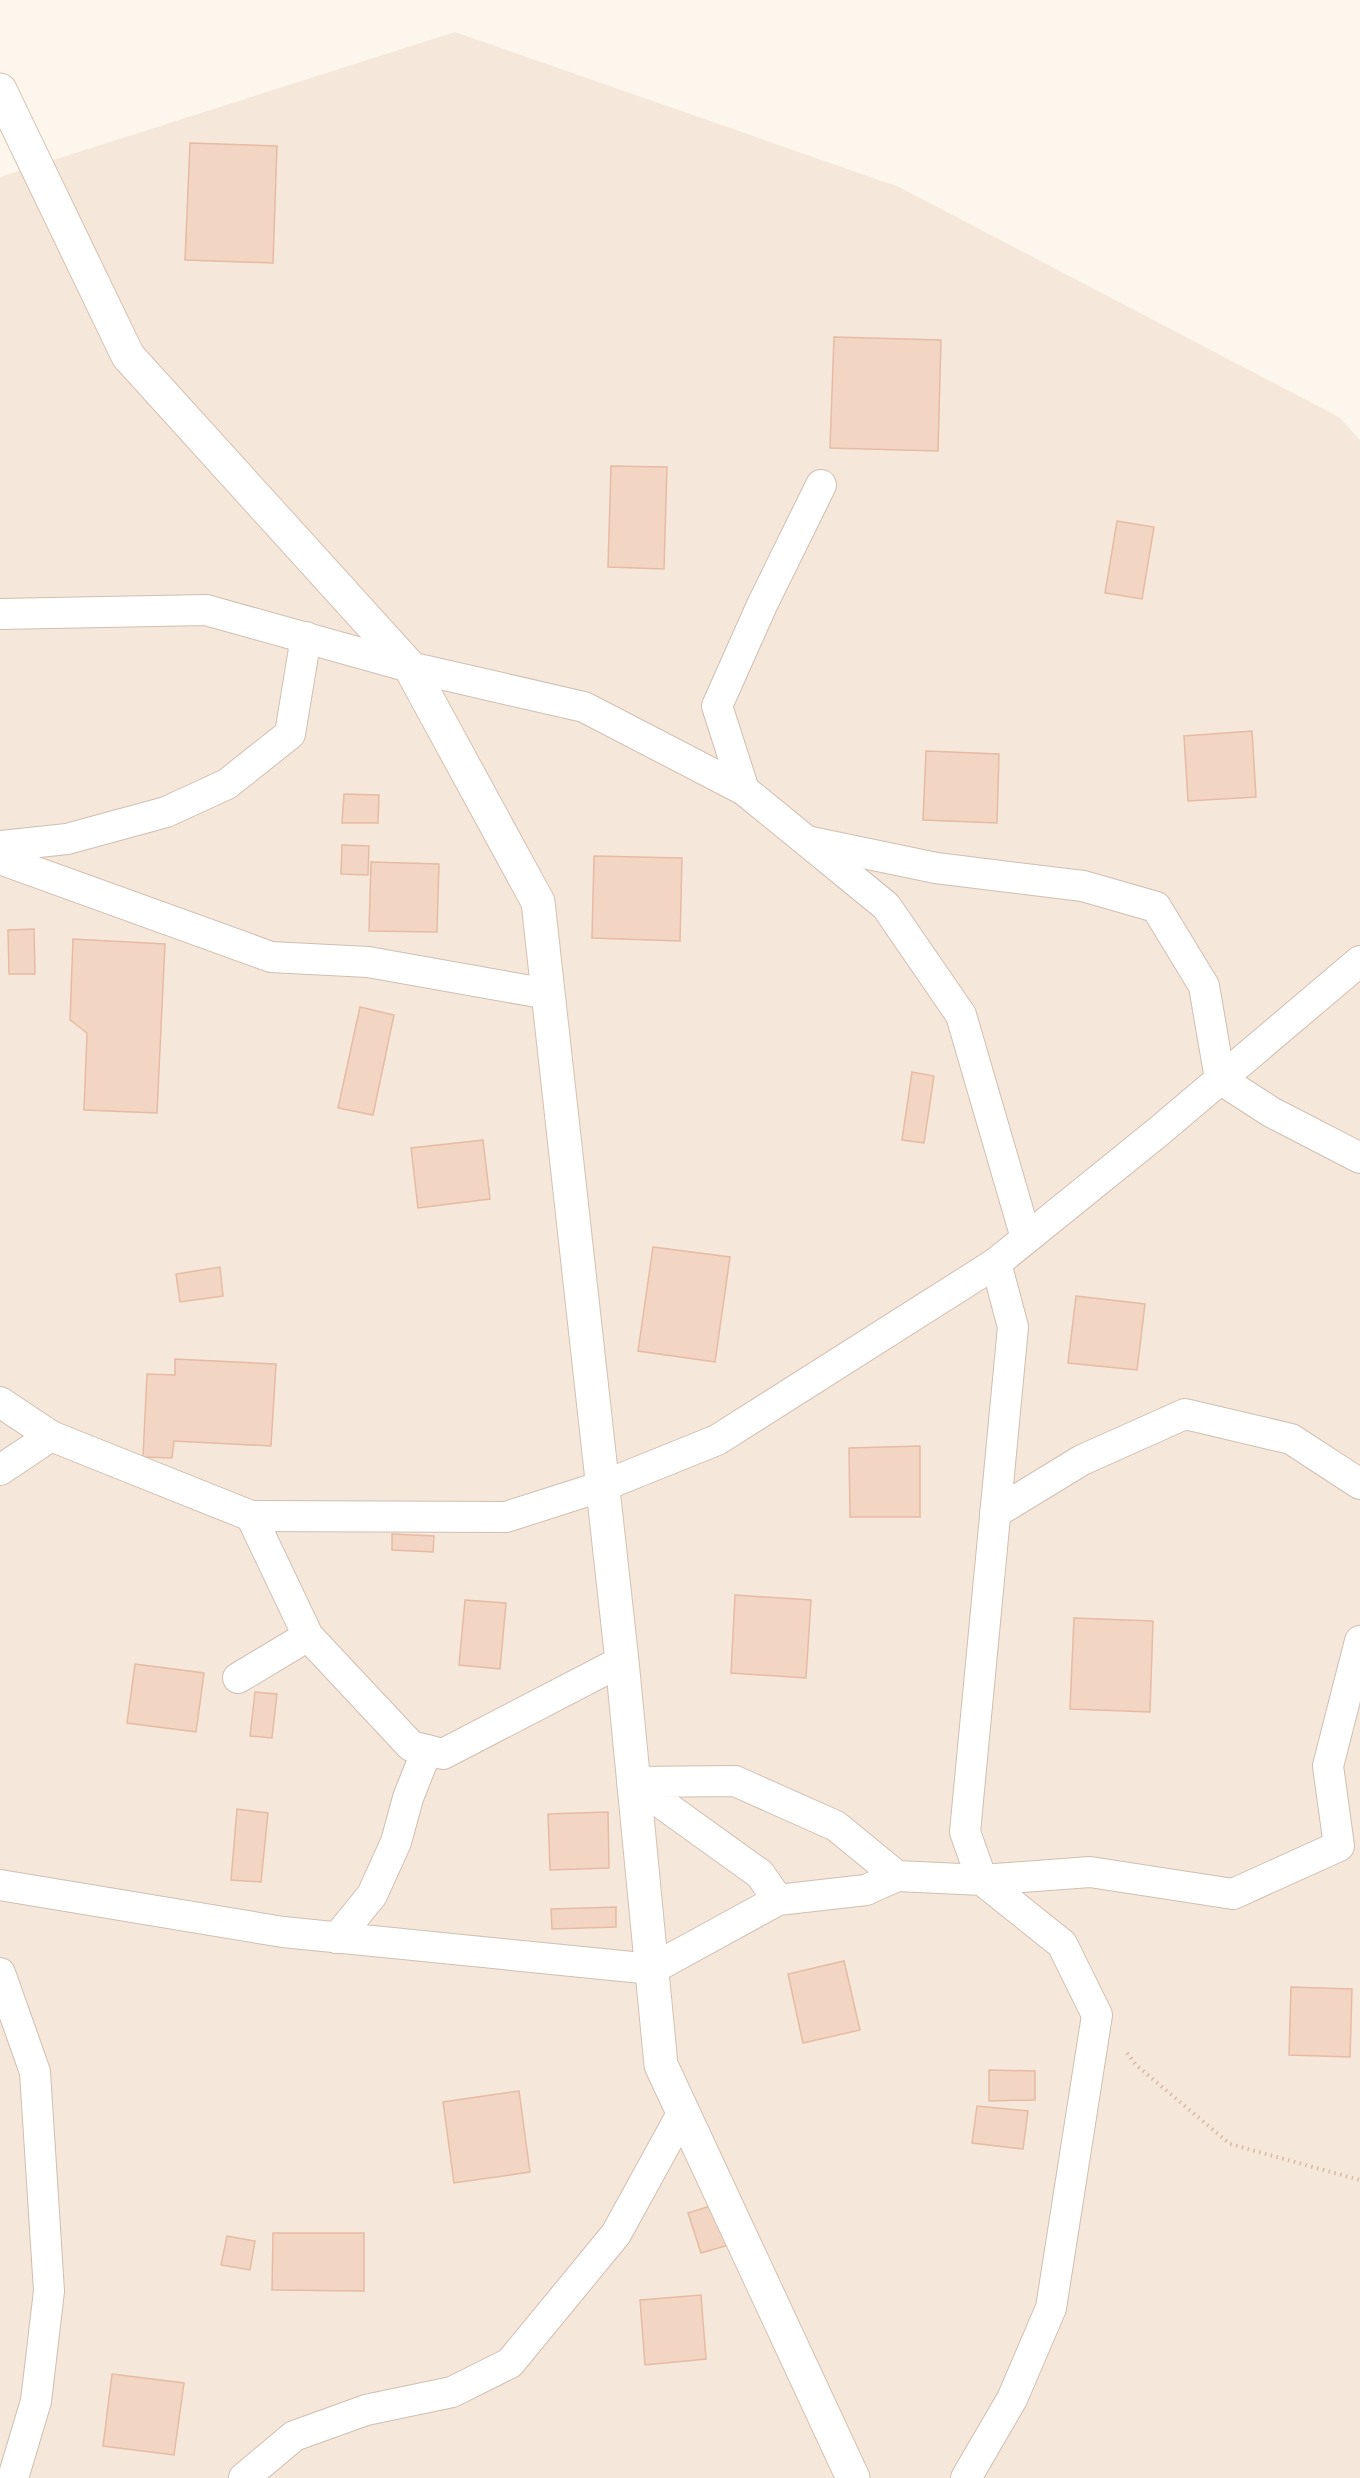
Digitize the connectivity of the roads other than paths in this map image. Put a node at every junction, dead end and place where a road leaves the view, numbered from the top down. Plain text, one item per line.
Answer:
1 (0, 90) edge
2 (821, 486) dead end
3 (0, 614) edge
4 (306, 637) junction
5 (410, 667) junction
6 (744, 790) junction
7 (807, 841) junction
8 (0, 846) edge
9 (0, 859) edge
10 (1360, 962) edge
11 (548, 994) junction
12 (1220, 1079) junction
13 (1360, 1158) edge
14 (1026, 1238) junction
15 (996, 1263) junction
16 (0, 1402) edge
17 (51, 1436) junction
18 (0, 1470) edge
19 (1360, 1484) edge
20 (603, 1486) junction
21 (995, 1513) junction
22 (251, 1516) junction
23 (308, 1636) junction
24 (1360, 1641) edge
25 (622, 1661) junction
26 (238, 1678) dead end
27 (427, 1750) junction
28 (632, 1782) junction
29 (897, 1876) junction
30 (982, 1880) junction
31 (0, 1885) edge
32 (778, 1899) junction
33 (337, 1938) junction
34 (652, 1969) junction
35 (0, 1973) edge
36 (683, 2112) junction
37 (13, 2478) edge
38 (244, 2478) edge
39 (853, 2478) edge
40 (966, 2478) edge

1 - 5 street
2 - 6 street
3 - 4 street
4 - 5 street
4 - 8 street
5 - 6 street
5 - 11 street
6 - 7 street
7 - 12 street
7 - 14 street
9 - 11 street
10 - 12 street
11 - 20 street
12 - 13 street
12 - 14 street
14 - 15 street
15 - 20 street
15 - 21 street
16 - 17 street
17 - 18 street
17 - 22 street
19 - 21 street
20 - 22 street
20 - 25 street
21 - 30 street
22 - 23 street
23 - 26 street
23 - 27 street
24 - 30 street
25 - 27 street
25 - 28 street
27 - 33 street
28 - 29 street
28 - 32 street
28 - 34 street
29 - 30 street
29 - 32 street
30 - 40 street
31 - 33 street
32 - 34 street
33 - 34 street
34 - 36 street
35 - 37 street
36 - 38 street
36 - 39 street

